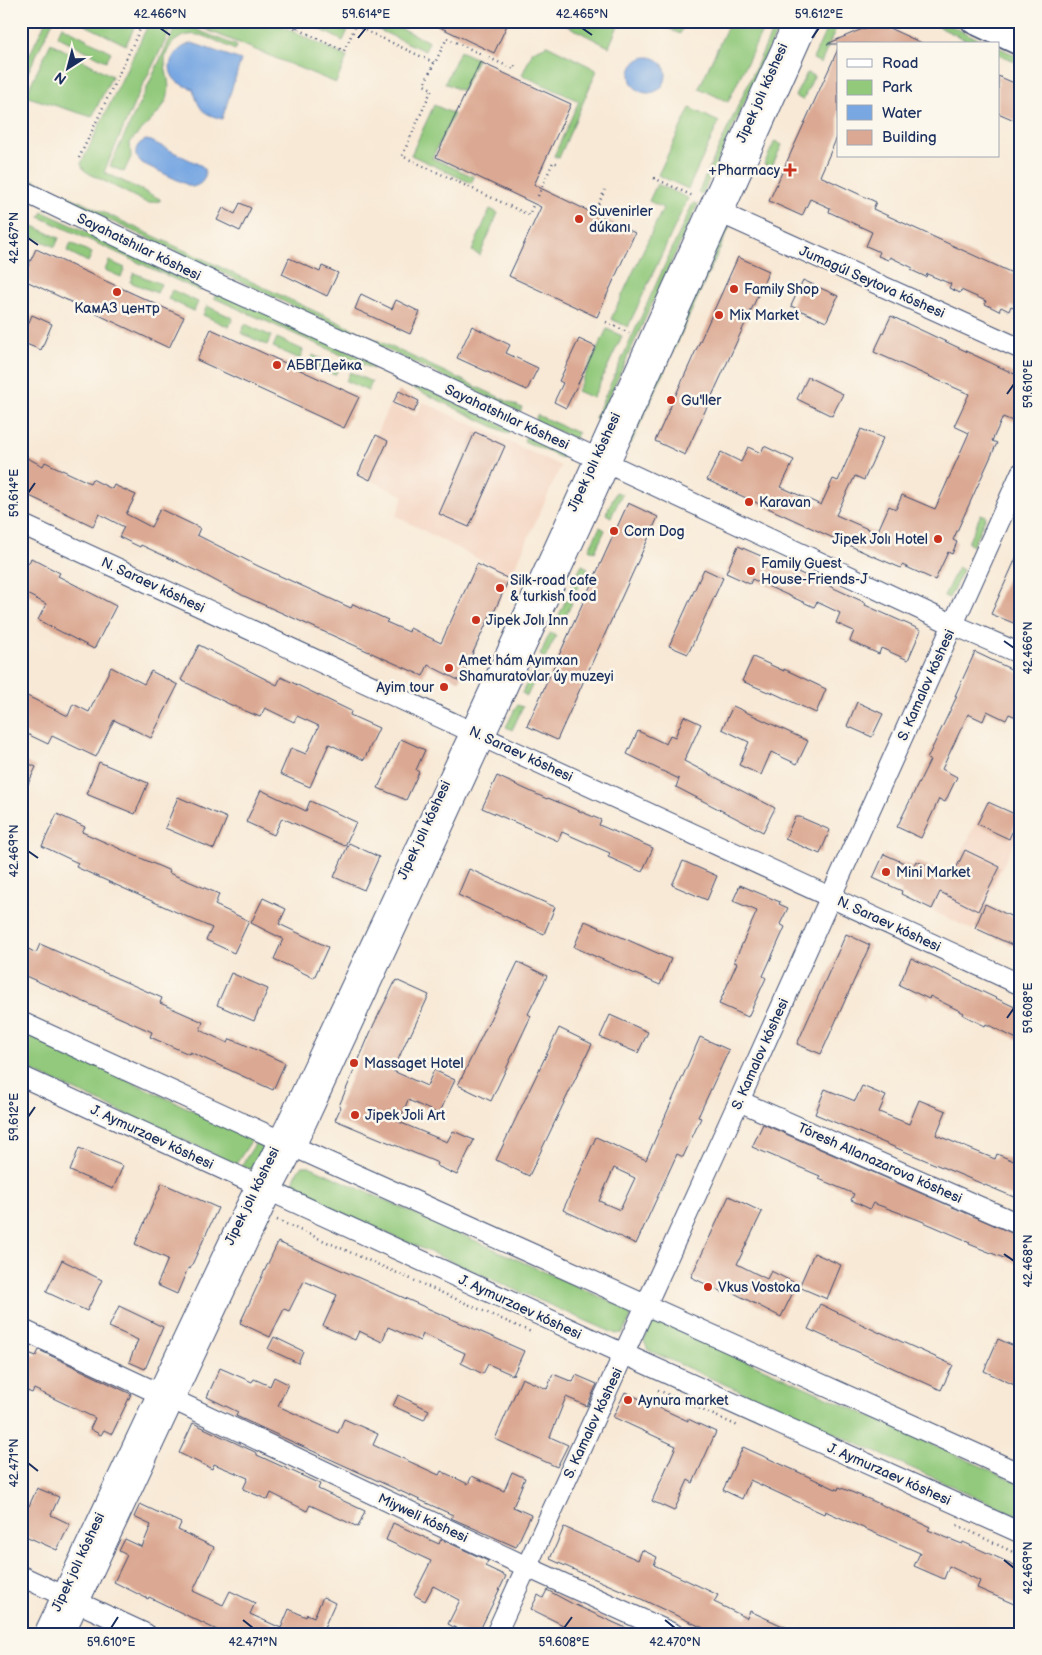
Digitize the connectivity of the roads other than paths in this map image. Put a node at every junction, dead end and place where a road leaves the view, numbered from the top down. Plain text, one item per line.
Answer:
1 (794, 21) edge
2 (809, 21) edge
3 (974, 21) edge
4 (1021, 43) edge
5 (21, 190) edge
6 (723, 214) junction
7 (1021, 349) edge
8 (602, 461) junction
9 (1021, 473) edge
10 (21, 524) edge
11 (954, 625) junction
12 (1021, 654) edge
13 (478, 734) junction
14 (830, 897) junction
15 (1021, 985) edge
16 (21, 1022) edge
17 (21, 1076) edge
18 (739, 1101) junction
19 (287, 1144) junction
20 (263, 1189) junction
21 (1021, 1225) edge
22 (645, 1306) junction
23 (21, 1329) edge
24 (624, 1354) junction
25 (166, 1397) junction
26 (1021, 1474) edge
27 (1021, 1534) edge
28 (527, 1567) junction
29 (21, 1576) edge
30 (70, 1599) junction
31 (44, 1634) edge
32 (64, 1634) edge
33 (146, 1634) edge
34 (496, 1634) edge
35 (674, 1634) edge

1 - 8 street, Jipek jolı kóshesi
2 - 6 street, Jipek jolı kóshesi
3 - 4 main road
5 - 8 street, Sayahatshılar kóshesi
6 - 7 street, Jumagúl Seytova kóshesi
6 - 8 street, Jipek jolı kóshesi
8 - 11 street, Sayahatshılar kóshesi
8 - 13 street, Jipek jolı kóshesi
9 - 11 street, S. Kamalov kóshesi
10 - 13 street, N. Saraev kóshesi
11 - 12 street, Sayahatshılar kóshesi
11 - 14 street, S. Kamalov kóshesi
13 - 14 street, N. Saraev kóshesi
13 - 19 street, Jipek jolı kóshesi
14 - 15 street, N. Saraev kóshesi
14 - 18 street, S. Kamalov kóshesi
16 - 19 street
17 - 20 street, J. Aymurzaev kóshesi
18 - 21 street, Tóresh Allanazarova kóshesi
18 - 22 street, S. Kamalov kóshesi
19 - 20 street, Jipek jolı kóshesi
19 - 22 street
20 - 24 street, J. Aymurzaev kóshesi
20 - 25 street, Jipek jolı kóshesi
22 - 24 street, S. Kamalov kóshesi
22 - 26 street
23 - 25 street, Miyweli kóshesi
24 - 27 street, J. Aymurzaev kóshesi
24 - 28 street, S. Kamalov kóshesi
25 - 28 street, Miyweli kóshesi
25 - 30 street, Jipek jolı kóshesi
28 - 34 street, S. Kamalov kóshesi
28 - 35 street, Miyweli kóshesi
29 - 30 street
30 - 31 street, Jipek jolı kóshesi
30 - 32 street, Jipek jolı kóshesi
30 - 33 street

